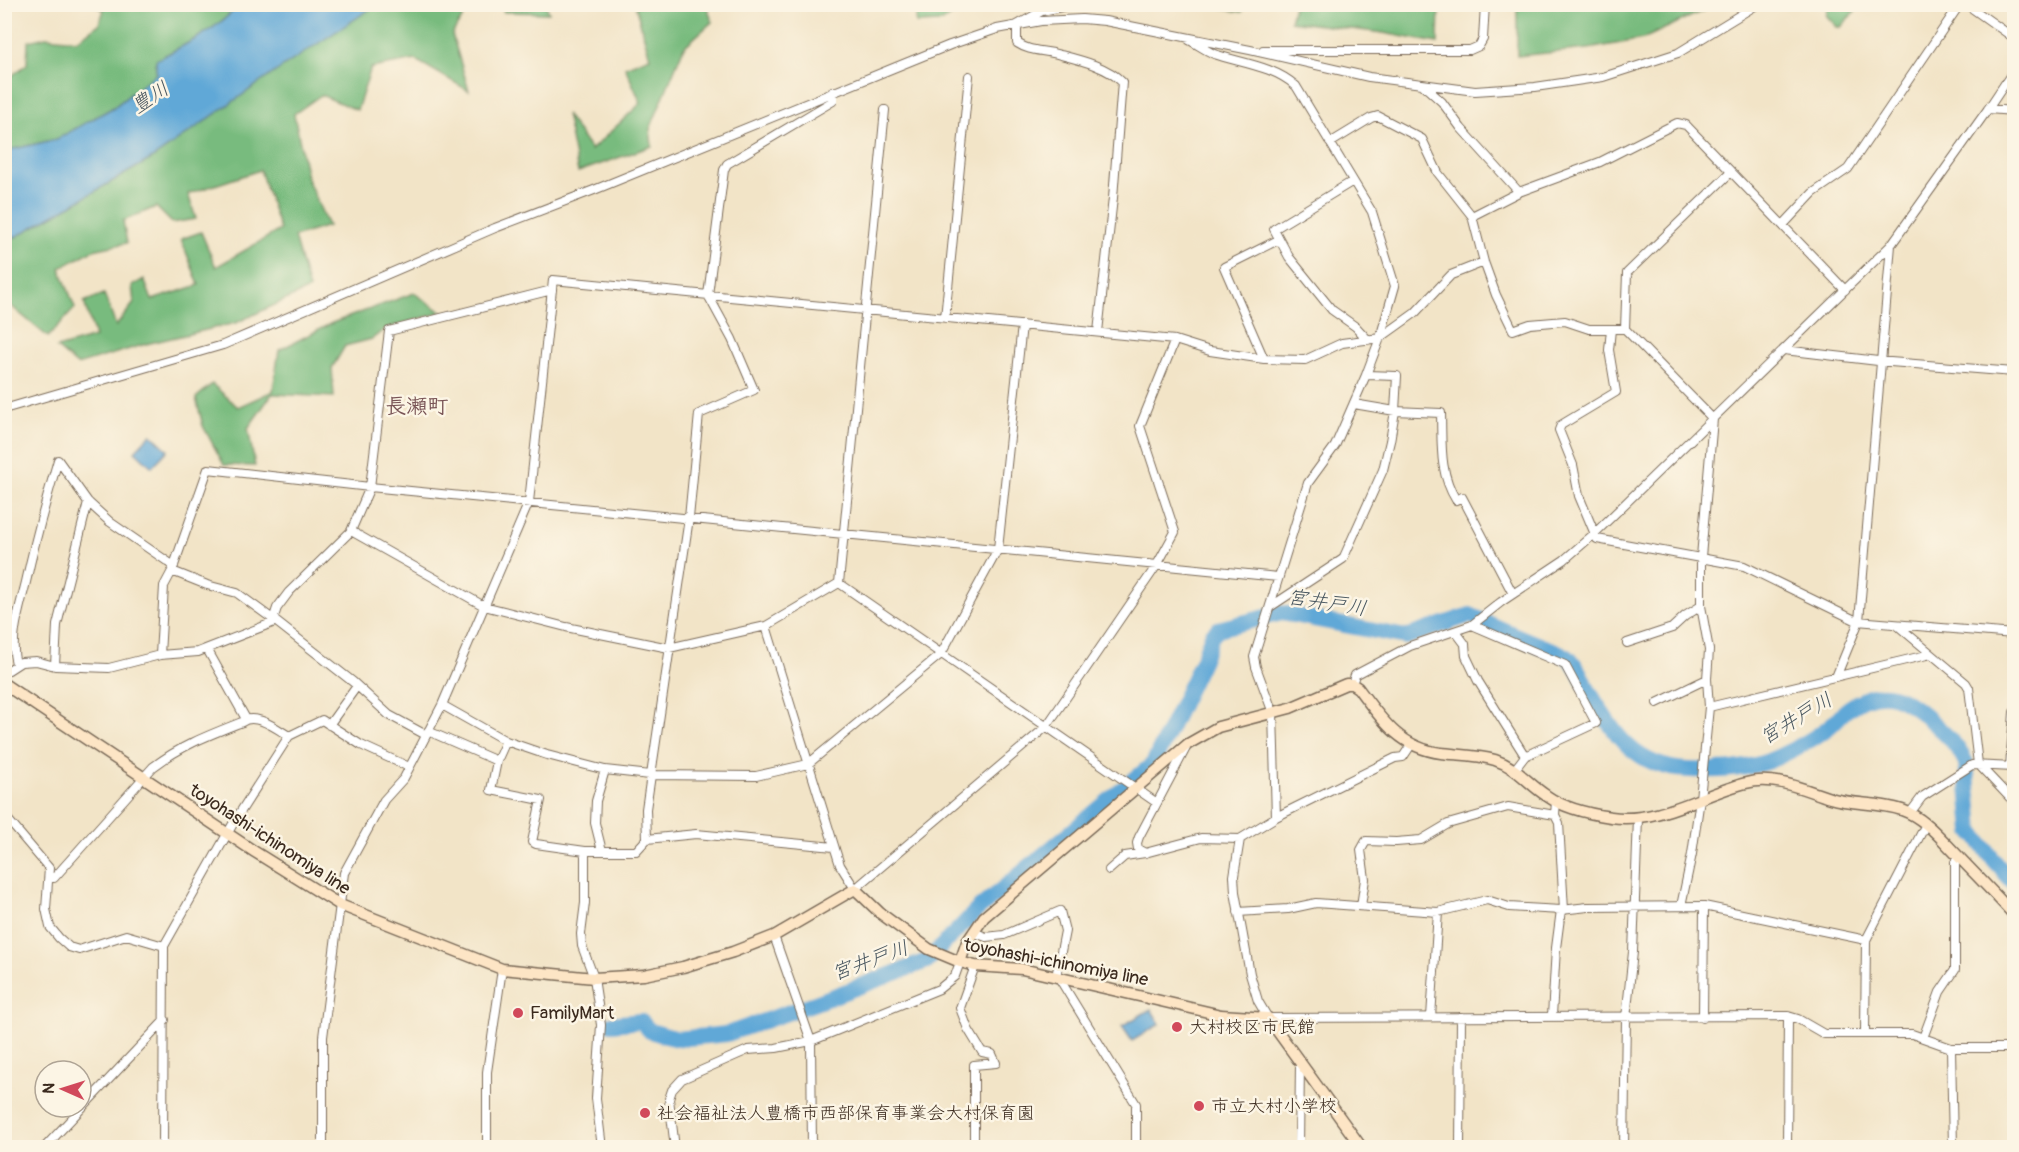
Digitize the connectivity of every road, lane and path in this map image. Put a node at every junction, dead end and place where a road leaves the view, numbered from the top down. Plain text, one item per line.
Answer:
1 (1076, 4) edge
2 (1485, 4) edge
3 (1758, 4) edge
4 (1960, 4) edge
5 (1966, 4) edge
6 (1017, 25) junction
7 (1183, 36) junction
8 (2014, 38) edge
9 (1250, 50) junction
10 (2014, 70) edge
11 (969, 76) dead end
12 (1422, 84) junction
13 (833, 91) junction
14 (1988, 109) junction
15 (885, 110) dead end
16 (2014, 111) edge
17 (1330, 143) junction
18 (1731, 172) junction
19 (1353, 181) junction
20 (1519, 192) junction
21 (1472, 216) junction
22 (1783, 225) junction
23 (1278, 240) junction
24 (1891, 245) junction
25 (1484, 262) junction
26 (552, 290) junction
27 (1845, 290) junction
28 (708, 295) junction
29 (866, 310) junction
30 (945, 318) junction
31 (1022, 325) junction
32 (1611, 329) junction
33 (1625, 329) junction
34 (1098, 333) junction
35 (1380, 338) junction
36 (1174, 340) junction
37 (1368, 340) junction
38 (1784, 350) junction
39 (1264, 359) junction
40 (1882, 361) junction
41 (2014, 372) edge
42 (1366, 375) junction
43 (1354, 404) junction
44 (4, 409) edge
45 (1395, 411) junction
46 (1713, 419) junction
47 (369, 487) junction
48 (88, 502) junction
49 (529, 502) junction
50 (689, 518) junction
51 (351, 531) junction
52 (844, 533) junction
53 (1594, 534) junction
54 (998, 549) junction
55 (1701, 557) junction
56 (1157, 565) junction
57 (173, 568) junction
58 (1278, 577) junction
59 (839, 583) junction
60 (1513, 594) junction
61 (484, 606) junction
62 (1701, 606) junction
63 (1269, 610) junction
64 (274, 620) junction
65 (1859, 621) junction
66 (1473, 624) junction
67 (1896, 624) junction
68 (766, 626) junction
69 (1456, 632) junction
70 (2014, 634) edge
71 (1627, 643) dead end
72 (669, 648) junction
73 (207, 649) junction
74 (941, 654) junction
75 (1931, 654) junction
76 (160, 655) junction
77 (16, 664) junction
78 (55, 666) junction
79 (4, 673) edge
80 (1836, 677) junction
81 (1707, 679) junction
82 (4, 684) edge
83 (1352, 684) junction
84 (357, 686) junction
85 (1657, 703) dead end
86 (442, 705) junction
87 (1709, 707) junction
88 (1273, 712) junction
89 (2014, 712) edge
90 (246, 719) junction
91 (329, 725) junction
92 (1046, 727) junction
93 (427, 733) junction
94 (289, 736) junction
95 (506, 741) junction
96 (1188, 744) junction
97 (1411, 745) junction
98 (1525, 756) junction
99 (497, 761) junction
100 (808, 764) junction
101 (1975, 764) junction
102 (409, 767) junction
103 (2012, 767) edge
104 (1515, 769) junction
105 (605, 770) junction
106 (650, 775) junction
107 (143, 777) junction
108 (1133, 787) junction
109 (1700, 799) junction
110 (1556, 801) junction
111 (2014, 802) edge
112 (1157, 803) junction
113 (1910, 813) junction
114 (1555, 814) junction
115 (4, 815) edge
116 (1276, 817) junction
117 (1638, 818) junction
118 (1926, 824) junction
119 (7, 825) edge
120 (228, 833) junction
121 (647, 839) junction
122 (1240, 839) junction
123 (834, 848) junction
124 (585, 851) junction
125 (602, 851) junction
126 (1145, 853) junction
127 (1959, 857) junction
128 (1109, 870) dead end
129 (50, 878) junction
130 (855, 889) junction
131 (340, 905) junction
132 (1361, 906) junction
133 (1634, 906) junction
134 (1681, 906) junction
135 (1704, 906) junction
136 (1562, 910) junction
137 (1238, 912) junction
138 (1438, 912) junction
139 (2014, 915) edge
140 (973, 932) junction
141 (774, 936) junction
142 (1866, 940) junction
143 (164, 946) junction
144 (960, 962) junction
145 (975, 966) junction
146 (502, 969) junction
147 (1058, 977) junction
148 (594, 978) junction
149 (1552, 1016) junction
150 (1788, 1016) junction
151 (1431, 1017) junction
152 (1461, 1017) junction
153 (1268, 1018) junction
154 (1626, 1018) junction
155 (1703, 1018) junction
156 (165, 1020) junction
157 (1865, 1033) junction
158 (1923, 1038) junction
159 (811, 1041) junction
160 (1952, 1048) junction
161 (2014, 1048) edge
162 (1300, 1060) junction
163 (44, 1148) edge
164 (163, 1148) edge
165 (324, 1148) edge
166 (487, 1148) edge
167 (602, 1148) edge
168 (675, 1148) edge
169 (812, 1148) edge
170 (974, 1148) edge
171 (1136, 1148) edge
172 (1299, 1148) edge
173 (1362, 1148) edge
174 (1460, 1148) edge
175 (1624, 1148) edge
176 (1787, 1148) edge
177 (1953, 1148) edge

1 - 6 street
2 - 9 street
3 - 12 street
4 - 22 street
5 - 8 street
6 - 7 street
6 - 13 street
6 - 34 street
7 - 9 street
7 - 17 street
9 - 12 street
10 - 14 street
11 - 30 street
12 - 20 street
13 - 28 street
13 - 44 street
14 - 16 street
14 - 24 street
15 - 29 street
17 - 19 street
17 - 21 street
18 - 20 street
18 - 22 street
18 - 33 street
19 - 23 street
19 - 35 street
20 - 21 street
21 - 25 street
22 - 27 street
23 - 37 street
23 - 39 street
24 - 27 street
24 - 40 street
25 - 32 street
25 - 35 street
26 - 28 street
26 - 47 street
26 - 49 street
27 - 38 street
28 - 29 street
28 - 50 street
29 - 30 street
29 - 52 street
30 - 31 street
31 - 34 street
31 - 54 street
32 - 33 street
32 - 53 street
33 - 46 street
34 - 36 street
35 - 37 street
35 - 42 street
36 - 39 street
36 - 56 street
37 - 39 street
38 - 40 street
38 - 46 street
40 - 41 street
40 - 65 street
42 - 43 street
42 - 45 street
43 - 45 street
43 - 58 street
45 - 60 street
45 - 63 street
46 - 53 street
46 - 55 street
47 - 49 street
47 - 51 street
47 - 57 street
48 - 57 street
48 - 77 street
48 - 78 street
49 - 50 street
49 - 61 street
50 - 52 street
50 - 72 street
51 - 61 street
51 - 64 street
52 - 54 street
52 - 59 street
53 - 55 street
53 - 60 street
54 - 56 street
54 - 74 street
55 - 62 street
55 - 65 street
56 - 58 street
56 - 92 street
57 - 64 street
57 - 76 street
58 - 63 street
59 - 68 street
59 - 74 street
60 - 66 street
61 - 72 street
61 - 86 street
62 - 71 street
62 - 81 street
63 - 88 street
64 - 73 street
64 - 84 street
65 - 67 street
65 - 80 street
66 - 69 street
66 - 98 street
67 - 70 street
67 - 75 street
68 - 72 street
68 - 100 street
69 - 83 street
69 - 98 street
72 - 106 street
73 - 76 street
73 - 90 street
74 - 92 street
74 - 100 street
75 - 80 street
75 - 101 street
76 - 78 street
77 - 78 street
77 - 79 street
80 - 87 street
81 - 85 street
81 - 87 street
82 - 107 main road, toyohashi-ichinomiya line
83 - 88 main road
83 - 97 main road
84 - 91 street
84 - 93 street
86 - 93 street
86 - 95 street
87 - 109 street
88 - 96 main road
88 - 116 street
89 - 103 street
90 - 94 street
90 - 107 street
91 - 94 street
91 - 102 street
92 - 108 street
92 - 130 street
93 - 99 street
93 - 102 street
94 - 120 street
95 - 99 street
95 - 105 street
96 - 108 main road
96 - 112 street
97 - 104 main road
97 - 116 street
98 - 104 street
99 - 124 street
100 - 106 street
100 - 123 street
101 - 103 street
101 - 111 street
101 - 113 street
102 - 131 street
104 - 110 main road
105 - 106 street
105 - 125 street
106 - 121 street
107 - 120 main road, toyohashi-ichinomiya line
107 - 129 street
108 - 112 street
108 - 140 main road
109 - 113 main road
109 - 117 main road
109 - 134 street
110 - 114 street
110 - 117 main road
112 - 126 street
113 - 118 main road
114 - 132 street
114 - 136 street
115 - 119 street
116 - 122 street
117 - 133 street
118 - 127 main road
118 - 142 street
119 - 129 street
120 - 131 main road, toyohashi-ichinomiya line
120 - 143 street
121 - 123 street
121 - 125 street
122 - 126 street
122 - 137 street
123 - 130 street
124 - 125 street
124 - 148 street
126 - 128 street
127 - 139 main road
127 - 158 street
129 - 143 street
130 - 141 main road, toyohashi-ichinomiya line
130 - 144 main road, toyohashi-ichinomiya line
131 - 146 main road, toyohashi-ichinomiya line
131 - 165 street
132 - 137 street
132 - 138 street
133 - 134 street
133 - 136 street
133 - 154 street
134 - 135 street
135 - 142 street
135 - 155 street
136 - 138 street
136 - 149 street
137 - 153 street
138 - 151 street
140 - 144 main road
140 - 147 street
141 - 148 main road, toyohashi-ichinomiya line
141 - 159 street
142 - 157 street
143 - 156 street
144 - 145 main road, toyohashi-ichinomiya line
144 - 159 street
145 - 147 main road, toyohashi-ichinomiya line
145 - 170 street
146 - 148 main road, toyohashi-ichinomiya line
146 - 166 street
147 - 153 main road, toyohashi-ichinomiya line
147 - 171 street
148 - 167 street
149 - 152 street
149 - 154 street
150 - 155 street
150 - 157 street
150 - 176 street
151 - 152 street
151 - 153 street
152 - 174 street
153 - 162 main road
154 - 155 street
154 - 175 street
156 - 163 street
156 - 164 street
157 - 158 street
158 - 160 street
159 - 168 street
159 - 169 street
160 - 161 street
160 - 177 street
162 - 172 street
162 - 173 main road

